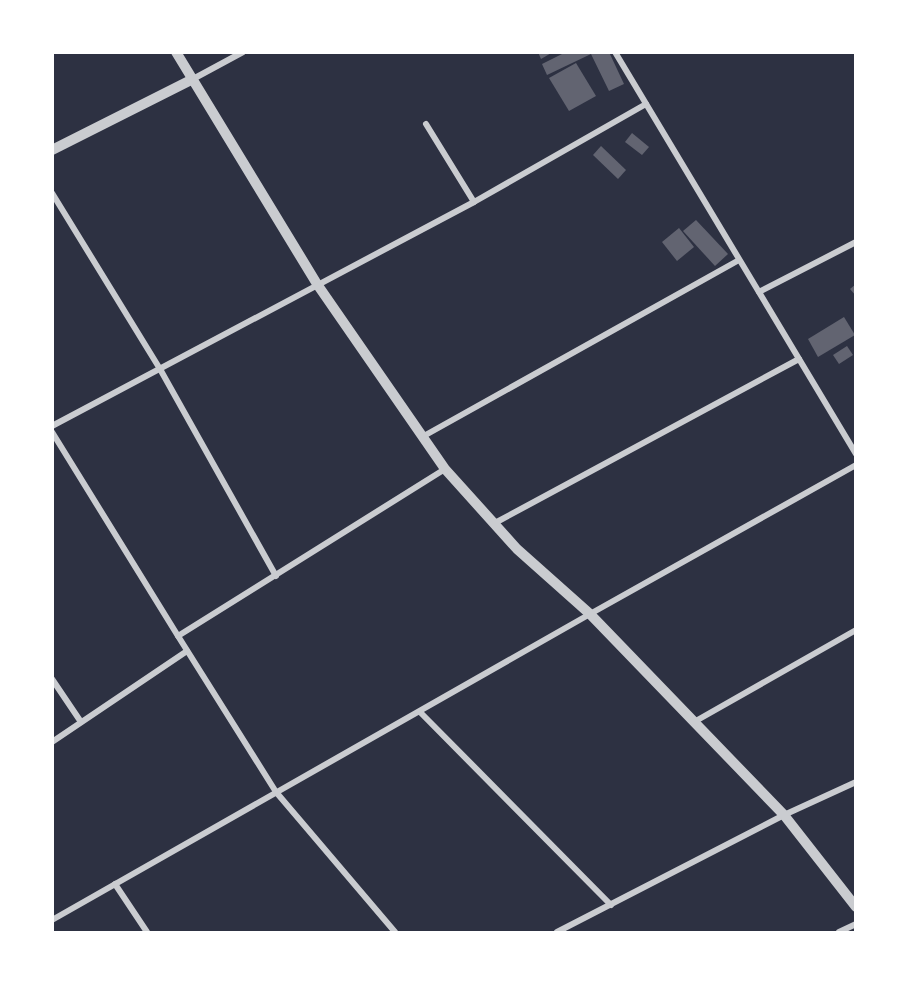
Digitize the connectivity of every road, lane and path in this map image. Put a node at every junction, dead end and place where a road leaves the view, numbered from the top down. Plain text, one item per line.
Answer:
1 (176, 52) edge
2 (243, 52) edge
3 (615, 52) edge
4 (193, 79) junction
5 (646, 104) junction
6 (426, 124) dead end
7 (52, 150) edge
8 (52, 193) edge
9 (474, 202) junction
10 (855, 242) edge
11 (739, 260) junction
12 (316, 284) junction
13 (759, 292) junction
14 (798, 359) junction
15 (160, 369) junction
16 (52, 426) edge
17 (52, 432) edge
18 (422, 437) junction
19 (855, 453) edge
20 (855, 465) edge
21 (445, 469) junction
22 (493, 524) junction
23 (276, 576) junction
24 (590, 614) junction
25 (855, 630) edge
26 (177, 636) junction
27 (187, 651) junction
28 (52, 679) edge
29 (420, 712) junction
30 (81, 722) junction
31 (694, 722) junction
32 (52, 742) edge
33 (855, 782) edge
34 (276, 792) junction
35 (784, 815) junction
36 (115, 884) junction
37 (611, 905) junction
38 (855, 907) edge
39 (52, 920) edge
40 (855, 924) edge
41 (147, 933) edge
42 (395, 933) edge
43 (557, 933) edge
44 (839, 933) edge

1 - 4 street
2 - 4 street
3 - 5 street
4 - 7 street
4 - 12 street
5 - 9 street
5 - 11 street
6 - 9 street
8 - 15 street
9 - 12 street
10 - 13 street
11 - 13 street
11 - 18 street
12 - 15 street
12 - 18 street
13 - 14 street
14 - 19 street
14 - 22 street
15 - 16 street
15 - 23 street
17 - 26 street
18 - 21 street
20 - 24 street
21 - 22 street
21 - 23 street
22 - 24 street
23 - 26 street
24 - 29 street
24 - 31 street
25 - 31 street
26 - 27 street
27 - 30 street
27 - 34 street
28 - 30 street
29 - 34 street
29 - 37 street
30 - 32 street
31 - 35 street
33 - 35 street
34 - 36 street
34 - 42 street
35 - 37 street
35 - 38 street
36 - 39 street
36 - 41 street
37 - 43 street
40 - 44 street

